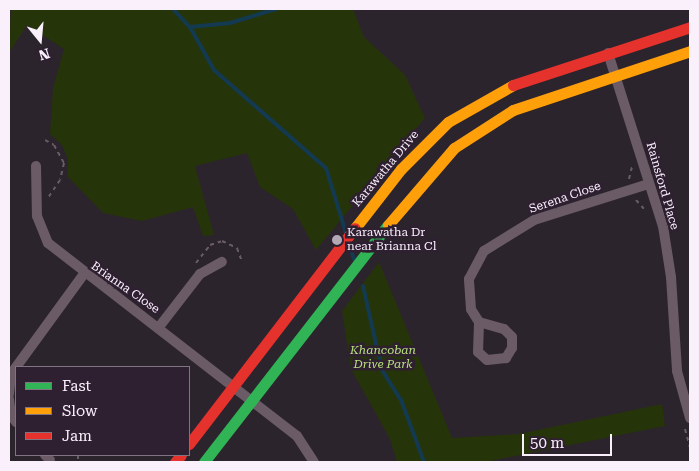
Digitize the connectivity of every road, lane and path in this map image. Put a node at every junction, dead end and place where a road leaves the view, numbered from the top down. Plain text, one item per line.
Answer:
1 (690, 27) edge
2 (690, 51) edge
3 (608, 53) junction
4 (615, 75) junction
5 (45, 140) dead end
6 (630, 162) dead end
7 (36, 166) dead end
8 (648, 184) junction
9 (632, 189) junction
10 (632, 200) dead end
11 (636, 200) junction
12 (47, 201) dead end
13 (647, 215) dead end
14 (222, 262) dead end
15 (84, 274) junction
16 (479, 322) dead end
17 (159, 327) junction
18 (17, 366) edge
19 (15, 369) edge
20 (233, 387) junction
21 (9, 394) edge
22 (9, 399) edge
23 (251, 401) junction
24 (15, 421) edge
25 (687, 421) edge
26 (190, 443) edge
27 (690, 448) edge
28 (204, 462) edge
29 (314, 462) edge

1 - 3 main road, Karawatha Drive
2 - 4 main road
3 - 4 street, Rainsford Place
3 - 20 main road, Karawatha Drive
4 - 8 street, Rainsford Place
4 - 23 main road
5 - 12 path
6 - 9 path
7 - 15 street, Brianna Close
8 - 9 street, Serena Close
8 - 25 street, Rainsford Place
9 - 11 path
9 - 16 street, Serena Close
10 - 11 path
11 - 13 path
14 - 17 street
15 - 17 street, Brianna Close
15 - 18 street
17 - 20 street, Brianna Close
19 - 21 street
20 - 23 street, Brianna Close
20 - 26 main road, Karawatha Drive
22 - 24 street
23 - 28 main road
23 - 29 street, Brianna Close
25 - 27 path

